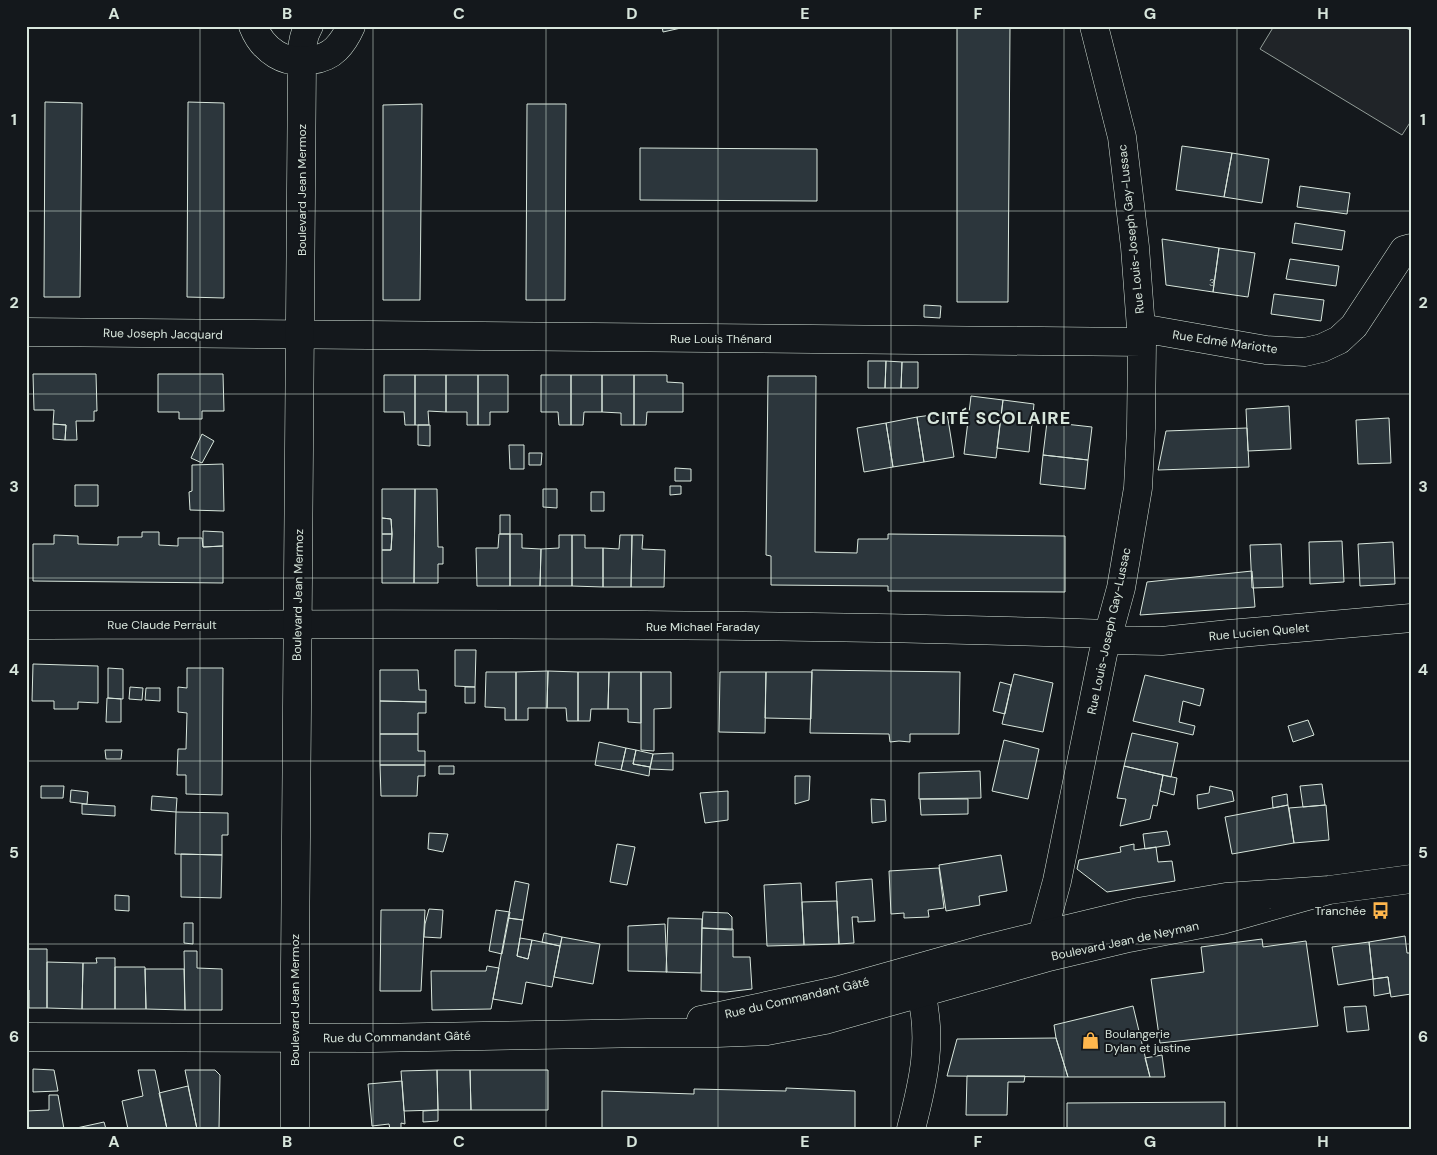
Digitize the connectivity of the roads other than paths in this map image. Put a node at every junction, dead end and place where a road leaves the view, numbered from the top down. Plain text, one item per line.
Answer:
1 (253, 26) edge
2 (309, 26) edge
3 (351, 26) edge
4 (1094, 26) edge
5 (302, 62) junction
6 (1411, 248) edge
7 (26, 332) edge
8 (300, 335) junction
9 (1141, 335) junction
10 (1411, 618) edge
11 (298, 624) junction
12 (26, 625) edge
13 (1108, 637) junction
14 (1411, 879) edge
15 (1329, 890) junction
16 (1042, 936) junction
17 (919, 980) junction
18 (26, 1037) edge
19 (295, 1039) junction
20 (295, 1129) edge
21 (911, 1129) edge

1 - 5 street
2 - 5 street, Boulevard Jean Mermoz
3 - 5 street
4 - 9 street, Rue Louis-Joseph Gay-Lussac
5 - 8 street, Boulevard Jean Mermoz
6 - 9 street, Rue Edmé Mariotte
7 - 8 street, Rue Joseph Jacquard
8 - 9 street, Rue Louis Thénard
8 - 11 street, Boulevard Jean Mermoz
9 - 13 street, Rue Louis-Joseph Gay-Lussac
10 - 13 street, Rue Lucien Quelet
11 - 12 street, Rue Claude Perrault
11 - 13 street, Rue Michael Faraday
11 - 19 street, Boulevard Jean Mermoz
13 - 16 street, Rue Louis-Joseph Gay-Lussac
14 - 15 street, Boulevard Jean de Neyman
15 - 16 street, Boulevard Jean de Neyman
15 - 17 street, Boulevard Jean de Neyman
16 - 17 street, Boulevard Jean de Neyman
17 - 19 street, Rue du Commandant Gâté
17 - 21 street
18 - 19 street, Rue du Commandant Gâté
19 - 20 street, Boulevard Jean Mermoz

